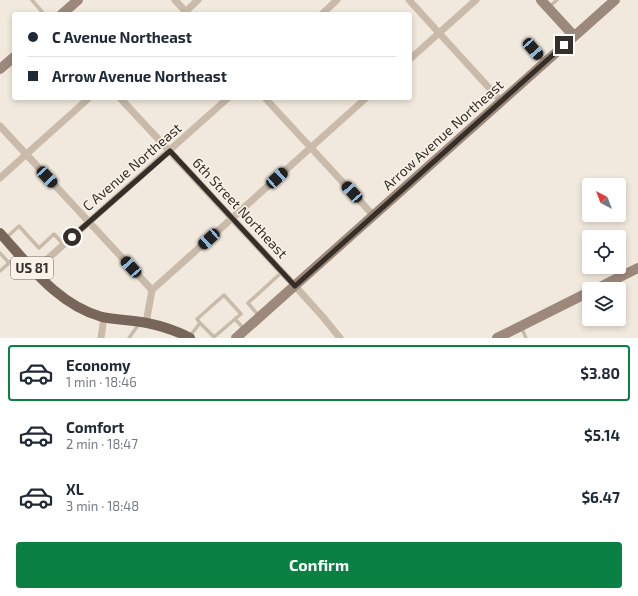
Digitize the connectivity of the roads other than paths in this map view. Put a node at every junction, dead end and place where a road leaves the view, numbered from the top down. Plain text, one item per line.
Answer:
1 (32, 0) edge
2 (78, 0) edge
3 (175, 0) edge
4 (198, 0) edge
5 (337, 0) edge
6 (409, 0) edge
7 (476, 0) edge
8 (541, 0) edge
9 (557, 0) edge
10 (615, 0) edge
11 (548, 8) junction
12 (42, 12) edge
13 (64, 12) edge
14 (185, 12) edge
15 (187, 12) edge
16 (324, 12) edge
17 (439, 33) junction
18 (574, 36) junction
19 (533, 49) dead end
20 (412, 57) edge
21 (12, 59) edge
22 (545, 62) junction
23 (0, 69) edge
24 (87, 100) edge
25 (122, 100) edge
26 (226, 100) edge
27 (267, 100) edge
28 (364, 100) edge
29 (501, 101) junction
30 (0, 126) edge
31 (311, 147) junction
32 (170, 151) junction
33 (26, 154) junction
34 (0, 178) edge
35 (373, 215) junction
36 (231, 218) junction
37 (89, 221) junction
38 (3, 236) edge
39 (64, 244) junction
40 (0, 253) edge
41 (19, 254) junction
42 (9, 263) junction
43 (638, 268) edge
44 (0, 271) edge
45 (34, 271) junction
46 (282, 272) junction
47 (610, 282) edge
48 (295, 286) junction
49 (152, 290) junction
50 (582, 295) edge
51 (260, 316) junction
52 (104, 317) junction
53 (235, 319) junction
54 (143, 323) junction
55 (200, 323) junction
56 (520, 326) junction
57 (245, 330) junction
58 (101, 338) edge
59 (129, 338) edge
60 (190, 338) edge
61 (236, 338) edge
62 (340, 338) edge
63 (497, 338) edge
64 (526, 338) edge

1 - 12 lane
2 - 13 street
3 - 14 street
4 - 15 street
5 - 16 street
6 - 17 street
7 - 17 street
8 - 11 street
9 - 11 lane
10 - 18 street, Arrow Avenue Northeast
11 - 18 street
17 - 20 street
17 - 29 street
18 - 22 street, Arrow Avenue Northeast
19 - 22 lane
21 - 23 street
22 - 29 street, Arrow Avenue Northeast
24 - 33 street
25 - 32 street, 6th Street Northeast
26 - 32 street, C Avenue Northeast
27 - 31 street
28 - 31 street
29 - 35 street, Arrow Avenue Northeast
30 - 33 street
31 - 35 street
31 - 36 street
32 - 36 street, 6th Street Northeast
32 - 37 street, C Avenue Northeast
33 - 34 street
33 - 37 street
35 - 48 street, Arrow Avenue Northeast
36 - 46 street, 6th Street Northeast
36 - 49 street
37 - 39 street, C Avenue Northeast
37 - 49 street
38 - 39 lane
38 - 41 main road, US 81
39 - 45 street, C Avenue Northeast
40 - 42 lane
41 - 42 lane
41 - 45 main road, US 81
42 - 44 lane
43 - 47 street
45 - 52 main road, US 81
46 - 48 street, 6th Street Northeast
46 - 51 lane
48 - 51 street, Arrow Avenue Northeast
48 - 62 street, 6th Street Northeast
49 - 54 street
50 - 56 street
51 - 57 street, Arrow Avenue Northeast
52 - 54 main road, US 81
52 - 58 street
53 - 55 lane
53 - 55 lane
53 - 57 lane
54 - 59 lane
54 - 60 main road, US 81
55 - 60 lane
56 - 63 street
56 - 64 lane
57 - 61 street, Arrow Avenue Northeast

